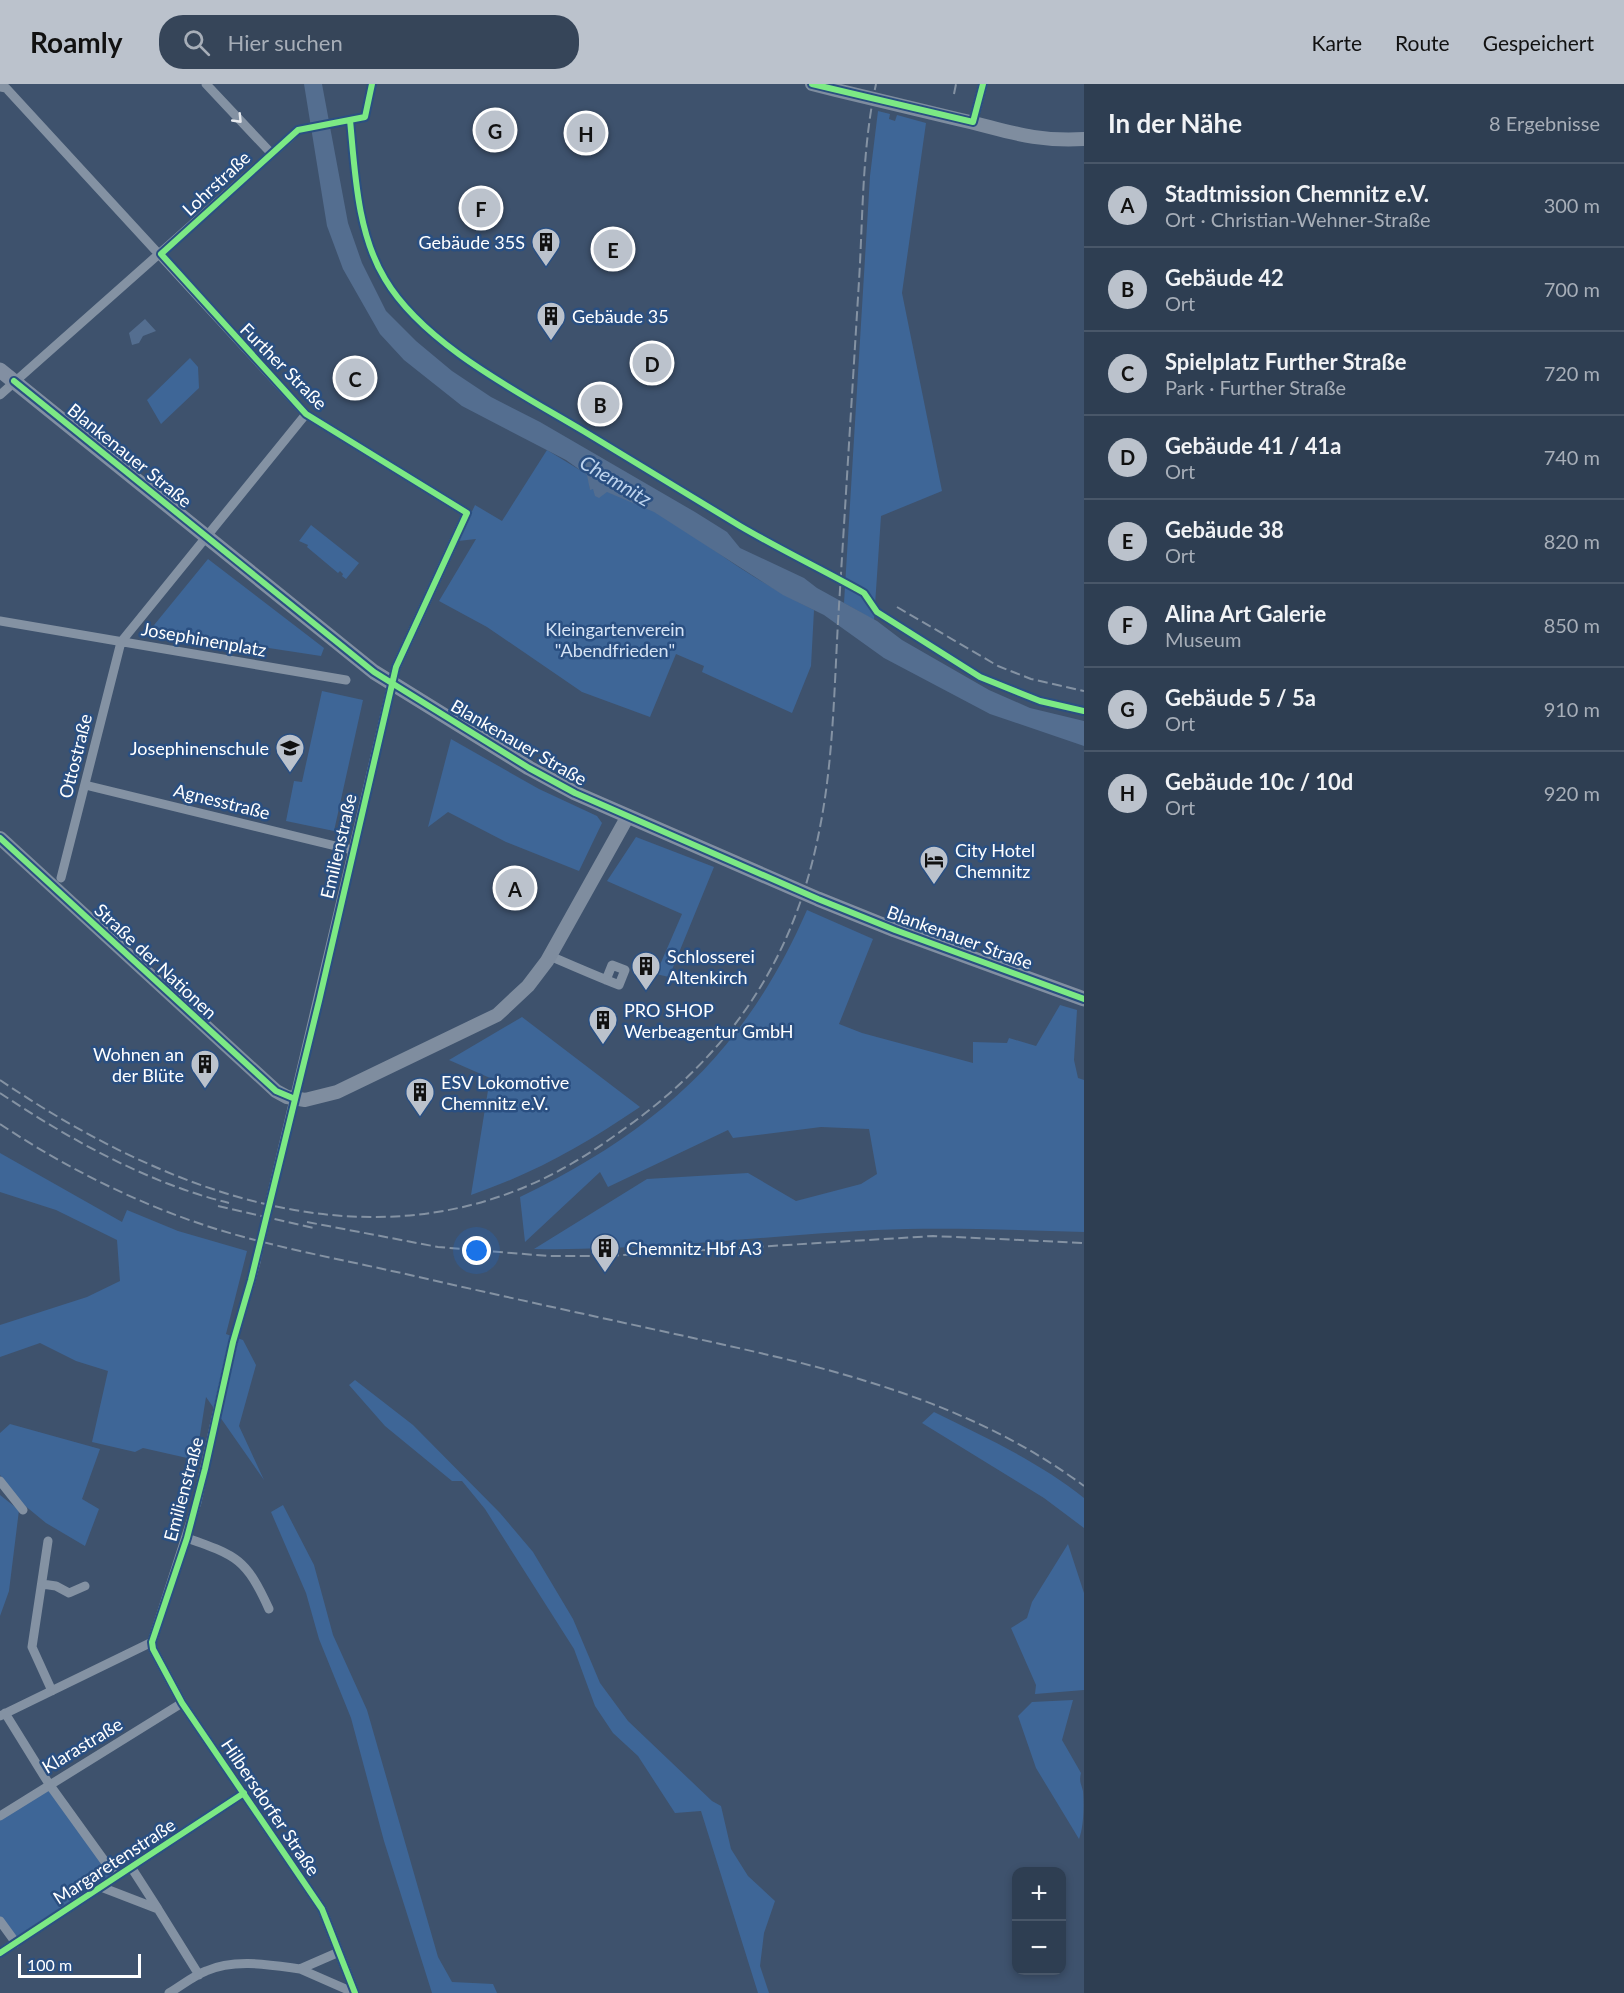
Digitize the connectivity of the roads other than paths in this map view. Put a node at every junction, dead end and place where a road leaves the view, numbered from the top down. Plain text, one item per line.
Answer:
1 (19, 84) edge
2 (206, 84) edge
3 (983, 84) edge
4 (816, 85) edge
5 (0, 87) edge
6 (10, 92) junction
7 (973, 122) junction
8 (293, 135) dead end
9 (1084, 139) edge
10 (271, 153) junction
11 (161, 254) junction
12 (0, 370) edge
13 (14, 381) junction
14 (0, 395) edge
15 (306, 414) junction
16 (467, 513) joint
17 (206, 536) junction
18 (0, 621) edge
19 (121, 642) junction
20 (346, 680) dead end
21 (392, 685) junction
22 (85, 784) junction
23 (628, 816) junction
24 (0, 838) edge
25 (352, 850) junction
26 (61, 878) dead end
27 (550, 956) junction
28 (606, 980) dead end
29 (1084, 999) edge
30 (295, 1099) junction
31 (271, 1197) tunnel mouth
32 (256, 1262) tunnel mouth
33 (250, 1284) tunnel mouth
34 (233, 1342) tunnel mouth
35 (0, 1481) edge
36 (23, 1510) dead end
37 (186, 1538) junction
38 (48, 1541) dead end
39 (42, 1584) junction
40 (85, 1586) dead end
41 (269, 1609) dead end
42 (152, 1642) junction
43 (51, 1691) junction
44 (182, 1703) junction
45 (2, 1715) edge
46 (49, 1784) junction
47 (244, 1793) junction
48 (0, 1816) edge
49 (131, 1867) junction
50 (116, 1877) junction
51 (102, 1887) junction
52 (158, 1910) junction
53 (0, 1921) edge
54 (16, 1943) junction
55 (339, 1952) junction
56 (0, 1953) edge
57 (300, 1969) junction
58 (199, 1975) junction
59 (169, 1993) edge
60 (355, 1993) edge

1 - 6 street
2 -> 10 street
3 - 7 street
4 - 7 main road
5 - 6 street
6 - 11 street, Further Straße
7 - 9 main road
8 - 10 street, Lohrstraße
10 - 11 street, Lohrstraße
11 - 13 street, Lohrstraße
11 - 15 street, Further Straße
12 - 13 main road, Blankenauer Straße
13 - 14 street, Lohrstraße
13 - 17 main road, Blankenauer Straße
15 - 16 street, Further Straße
15 - 17 street, Josephinenplatz
16 - 21 street, Emilienstraße
17 - 19 street, Josephinenplatz
17 - 21 main road, Blankenauer Straße
18 - 19 street
19 - 20 street, Josephinenplatz
19 - 22 street, Ottostraße
21 - 23 main road, Blankenauer Straße
21 - 25 street, Emilienstraße
22 - 25 street, Agnesstraße
22 - 26 street, Ottostraße
23 - 27 main road
23 - 29 main road, Blankenauer Straße
24 - 30 main road, Straße der Nationen
25 - 30 street, Emilienstraße
27 - 28 street
27 - 30 main road
30 - 31 street, Emilienstraße
32 - 33 street
34 - 37 street, Emilienstraße
35 - 36 street
37 - 41 street, Emilienstraße
37 - 42 street, Emilienstraße
38 - 39 street
39 - 40 street
39 - 43 street
42 - 43 street
42 - 44 street, Hilbersdorfer Straße
43 - 45 street
44 - 46 street, Klarastraße
44 - 47 street, Hilbersdorfer Straße
45 - 46 street
46 - 48 street, Klarastraße
46 - 50 street
47 - 49 street, Margaretenstraße
47 - 55 street, Hilbersdorfer Straße
49 - 50 street, Margaretenstraße
49 - 52 street
50 - 51 street, Margaretenstraße
51 - 52 street
51 - 54 street, Margaretenstraße
52 - 58 street
53 - 54 street
54 - 56 street, Margaretenstraße
55 - 57 street
55 - 60 street, Hilbersdorfer Straße
57 - 58 street
57 - 60 street
58 - 59 street

